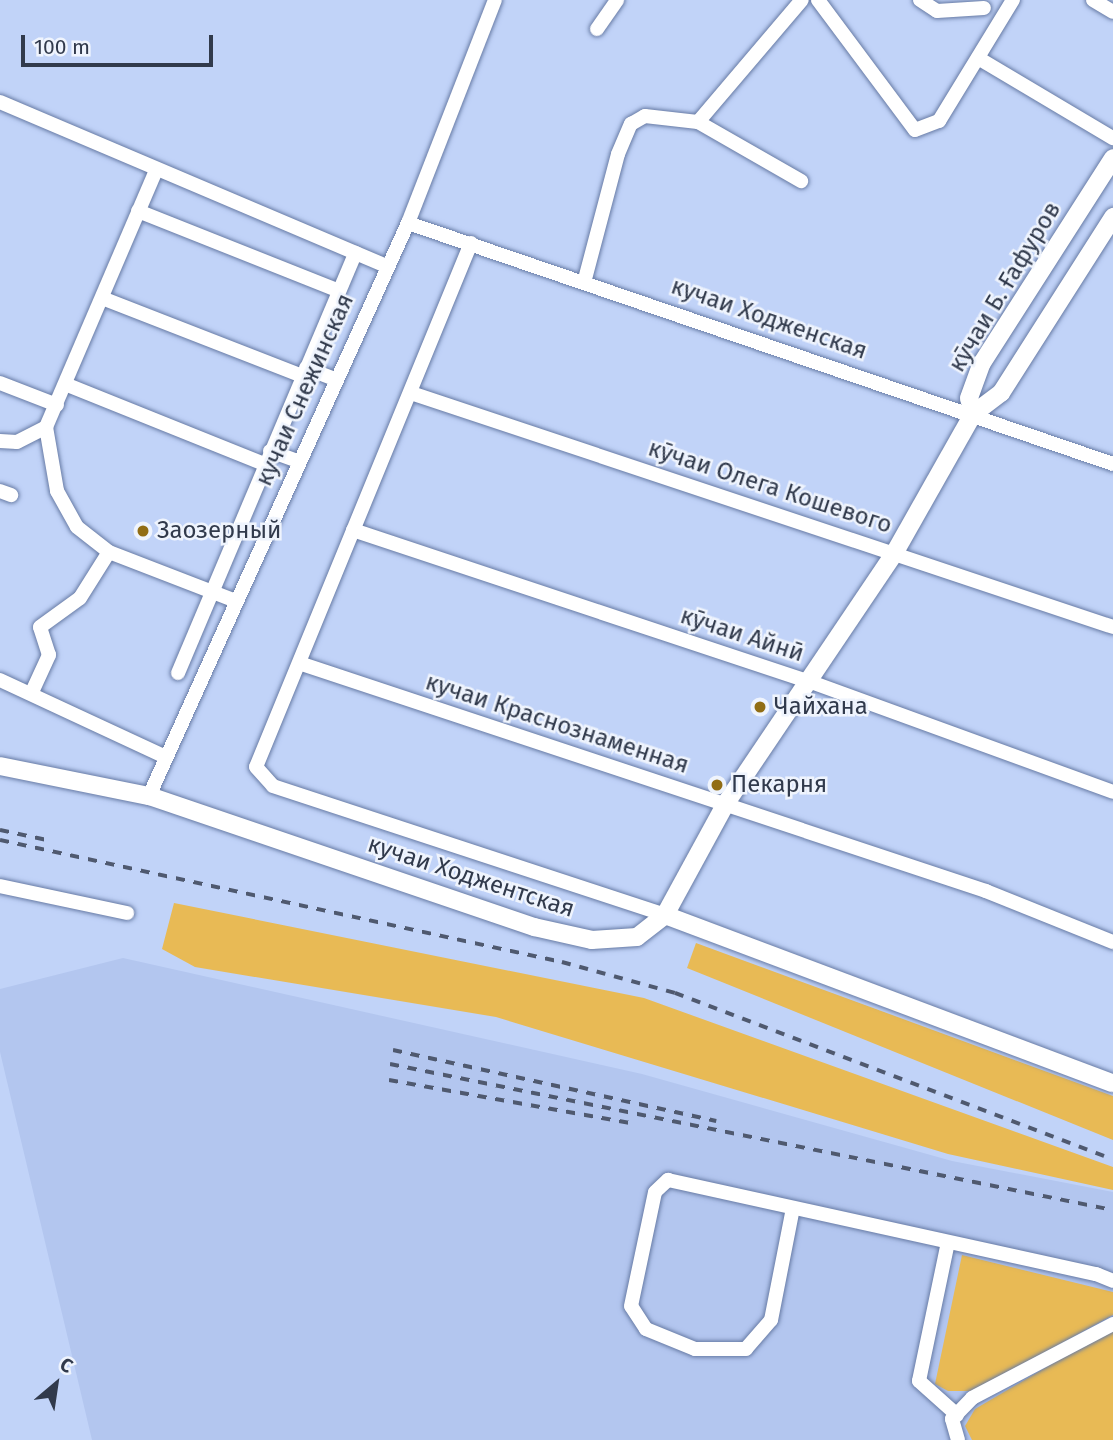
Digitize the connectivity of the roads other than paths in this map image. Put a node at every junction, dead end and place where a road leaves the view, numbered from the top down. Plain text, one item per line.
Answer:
1 (495, 0) edge
2 (617, 0) edge
3 (802, 0) edge
4 (818, 0) edge
5 (920, 0) edge
6 (1013, 0) edge
7 (1094, 0) edge
8 (984, 8) dead end
9 (1113, 12) edge
10 (597, 29) dead end
11 (978, 58) junction
12 (0, 102) edge
13 (698, 122) junction
14 (1113, 138) edge
15 (1113, 158) edge
16 (156, 170) junction
17 (801, 181) dead end
18 (138, 211) junction
19 (1113, 216) edge
20 (408, 223) junction
21 (471, 243) junction
22 (355, 253) junction
23 (386, 266) junction
24 (585, 279) junction
25 (339, 290) junction
26 (102, 298) junction
27 (304, 372) junction
28 (335, 379) junction
29 (0, 383) edge
30 (65, 384) junction
31 (411, 393) junction
32 (57, 405) junction
33 (973, 414) junction
34 (47, 427) junction
35 (0, 441) edge
36 (267, 458) junction
37 (299, 461) junction
38 (1113, 464) edge
39 (353, 530) junction
40 (109, 552) junction
41 (895, 552) junction
42 (210, 593) junction
43 (236, 601) junction
44 (1113, 627) edge
45 (302, 664) junction
46 (178, 673) dead end
47 (0, 680) edge
48 (811, 681) junction
49 (32, 692) junction
50 (166, 757) junction
51 (0, 766) edge
52 (1113, 792) edge
53 (149, 796) junction
54 (726, 803) junction
55 (0, 886) edge
56 (127, 913) dead end
57 (665, 915) junction
58 (1113, 942) edge
59 (1113, 1083) edge
60 (793, 1208) junction
61 (948, 1242) junction
62 (1113, 1280) edge
63 (1113, 1324) edge
64 (957, 1415) junction
65 (958, 1440) edge

1 - 20 street, кучаи Снежинская
2 - 10 street
3 - 13 street
4 - 11 street
5 - 8 street
6 - 11 street
7 - 9 street
11 - 14 street
12 - 16 street
13 - 17 street
13 - 24 street
15 - 33 main road, кӯчаи Б. Ғафуров
16 - 18 street
16 - 22 street
18 - 25 street
18 - 26 street
19 - 33 main road, кӯчаи Б. Ғафуров
20 - 21 street, кучаи Ходженская
20 - 23 street, кучаи Снежинская
21 - 24 street, кучаи Ходженская
21 - 31 street
22 - 23 street
22 - 25 street
23 - 28 street, кучаи Снежинская
24 - 33 street, кучаи Ходженская
25 - 27 street
26 - 27 street
26 - 30 street
27 - 28 street
27 - 36 street
28 - 37 street, кучаи Снежинская
29 - 32 street
30 - 32 street
30 - 36 street
31 - 39 street
31 - 41 street, кӯчаи Олега Кошевого
32 - 34 street
33 - 38 street, кучаи Ходженская
33 - 41 main road
34 - 35 street
34 - 40 street
36 - 37 street
36 - 42 street
37 - 43 street, кучаи Снежинская
39 - 45 street
39 - 48 street, кӯчаи Айнӣ
40 - 42 street
40 - 49 street
41 - 44 street, кӯчаи Олега Кошевого
41 - 48 main road
42 - 43 street
42 - 46 street
43 - 50 street, кучаи Снежинская
45 - 54 street, кучаи Краснознаменная
45 - 57 street
47 - 49 street
48 - 52 street, кӯчаи Айнӣ
48 - 54 main road
49 - 50 street
50 - 53 street, кучаи Снежинская
51 - 53 main road, кучаи Ходжентская
53 - 57 main road, кучаи Ходжентская
54 - 57 main road
54 - 58 street, кучаи Краснознаменная
55 - 56 street
57 - 59 main road
60 - 60 street
60 - 61 street
61 - 62 street
61 - 64 street
63 - 64 street
64 - 65 street

